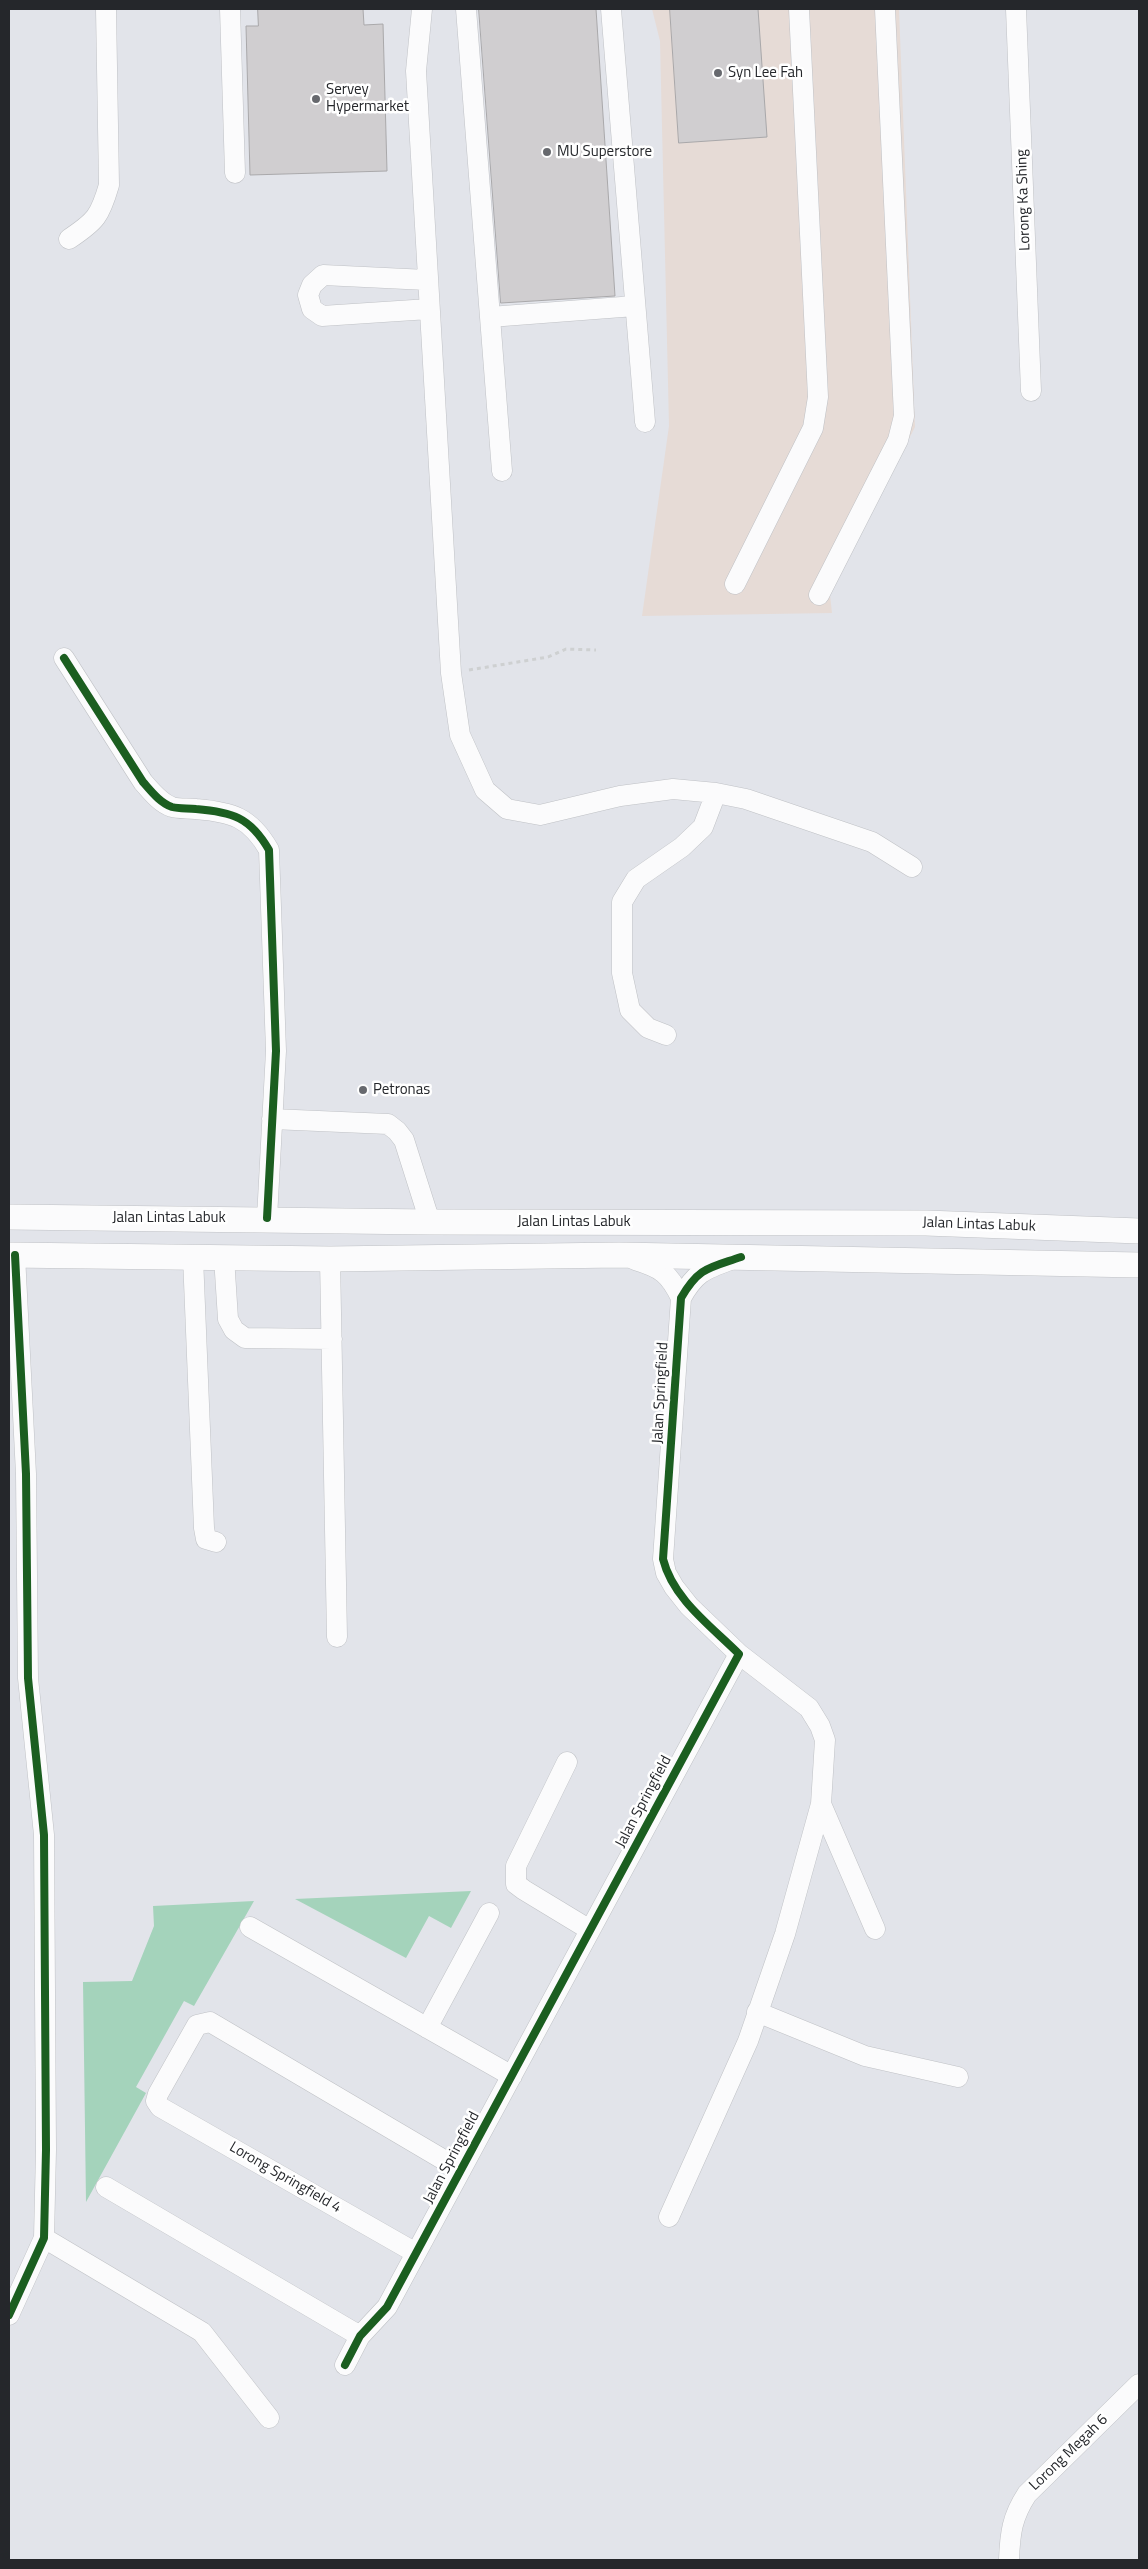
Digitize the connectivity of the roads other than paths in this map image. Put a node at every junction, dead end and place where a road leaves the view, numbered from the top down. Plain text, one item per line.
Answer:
1 (106, 9) edge
2 (230, 9) edge
3 (422, 9) edge
4 (466, 9) edge
5 (611, 9) edge
6 (799, 9) edge
7 (884, 9) edge
8 (1016, 9) edge
9 (235, 173) dead end
10 (69, 239) dead end
11 (427, 280) junction
12 (635, 306) junction
13 (429, 310) junction
14 (490, 317) junction
15 (1031, 391) dead end
16 (645, 422) dead end
17 (502, 471) dead end
18 (736, 584) dead end
19 (819, 595) dead end
20 (64, 658) dead end
21 (716, 793) junction
22 (912, 867) dead end
23 (666, 1035) dead end
24 (272, 1119) junction
25 (9, 1217) edge
26 (267, 1218) junction
27 (430, 1222) junction
28 (1139, 1233) edge
29 (12, 1255) edge
30 (619, 1255) junction
31 (741, 1256) junction
32 (193, 1257) junction
33 (224, 1257) junction
34 (330, 1259) junction
35 (1139, 1265) edge
36 (680, 1298) junction
37 (332, 1339) junction
38 (216, 1542) dead end
39 (337, 1637) dead end
40 (740, 1654) junction
41 (567, 1762) dead end
42 (821, 1804) junction
43 (489, 1913) dead end
44 (250, 1927) dead end
45 (875, 1928) dead end
46 (590, 1930) junction
47 (757, 2012) junction
48 (427, 2028) junction
49 (512, 2076) junction
50 (958, 2077) dead end
51 (461, 2170) junction
52 (106, 2188) dead end
53 (670, 2217) dead end
54 (44, 2238) junction
55 (416, 2253) junction
56 (9, 2315) edge
57 (360, 2336) junction
58 (345, 2365) dead end
59 (1139, 2384) edge
60 (269, 2418) dead end
61 (1009, 2560) edge

1 - 10 street
2 - 9 street
3 - 11 street
4 - 14 street
5 - 12 street
6 - 18 street
7 - 19 street
8 - 15 street, Lorong Ka Shing
11 - 13 street
11 - 13 street
12 - 14 street
12 - 16 street
13 - 21 street
14 - 17 street
20 - 24 street
21 - 22 street
21 - 23 street
24 - 26 street
24 - 27 street
25 - 26 main road, Jalan Lintas Labuk
26 - 27 main road, Jalan Lintas Labuk
27 - 28 main road, Jalan Lintas Labuk
29 - 32 main road
29 - 54 street
30 - 31 main road
30 - 34 main road
30 - 36 street
31 - 35 main road
31 - 36 street, Jalan Springfield
32 - 33 main road
32 - 38 street
33 - 34 main road
33 - 37 street
34 - 37 street
36 - 40 street, Jalan Springfield
37 - 39 street
40 - 42 street
40 - 46 street, Jalan Springfield
41 - 46 street
42 - 45 street
42 - 47 street
43 - 48 street
44 - 48 street
46 - 49 street, Jalan Springfield
47 - 50 street
47 - 53 street
48 - 49 street
49 - 51 street, Jalan Springfield
51 - 55 street, Jalan Springfield
51 - 55 street, Lorong Springfield 4
52 - 57 street
54 - 56 street
54 - 60 street
55 - 57 street, Jalan Springfield
57 - 58 street, Jalan Springfield
59 - 61 street, Lorong Megah 6

